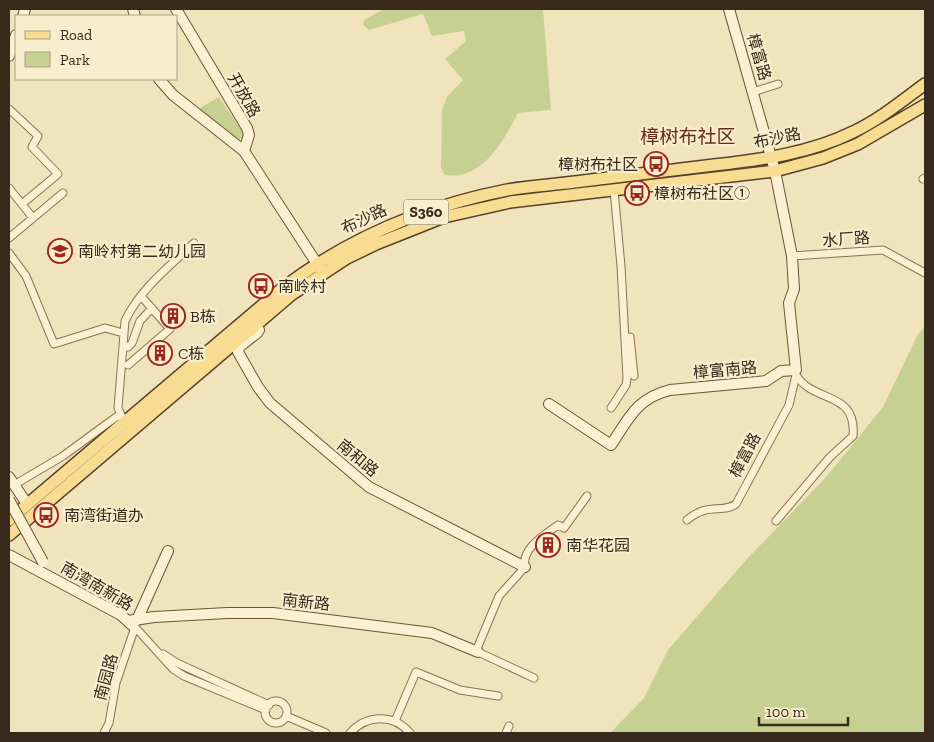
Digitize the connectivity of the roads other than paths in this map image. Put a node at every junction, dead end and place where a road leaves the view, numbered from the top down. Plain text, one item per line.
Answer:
1 (176, 9) edge
2 (729, 9) edge
3 (15, 38) edge
4 (9, 56) edge
5 (160, 80) edge
6 (778, 84) dead end
7 (925, 84) edge
8 (753, 92) junction
9 (925, 105) edge
10 (9, 109) edge
11 (817, 146) junction
12 (244, 152) junction
13 (771, 157) junction
14 (822, 158) junction
15 (775, 171) junction
16 (9, 188) edge
17 (615, 190) junction
18 (63, 193) dead end
19 (22, 204) junction
20 (33, 218) junction
21 (9, 238) edge
22 (194, 243) dead end
23 (9, 253) edge
24 (792, 256) junction
25 (317, 262) junction
26 (323, 273) junction
27 (925, 273) edge
28 (141, 296) junction
29 (152, 308) junction
30 (256, 324) junction
31 (123, 333) junction
32 (128, 347) dead end
33 (128, 365) dead end
34 (796, 373) junction
35 (634, 376) dead end
36 (549, 404) dead end
37 (611, 408) dead end
38 (122, 418) junction
39 (12, 481) edge
40 (587, 496) dead end
41 (9, 500) edge
42 (28, 504) junction
43 (9, 520) edge
44 (687, 520) dead end
45 (776, 521) dead end
46 (9, 535) edge
47 (9, 547) edge
48 (168, 551) dead end
49 (12, 556) edge
50 (524, 567) junction
51 (47, 574) junction
52 (133, 622) junction
53 (477, 651) junction
54 (534, 678) dead end
55 (498, 696) dead end
56 (267, 708) junction
57 (286, 716) junction
58 (395, 721) junction
59 (352, 731) edge
60 (104, 733) edge
61 (326, 733) edge
62 (343, 733) edge
63 (410, 733) edge

1 - 12 street, 开放路
2 - 8 street, 樟富路
3 - 4 street
5 - 12 street
6 - 8 street
7 - 11 main road, 布沙路 / S360
8 - 13 street, 樟富路
9 - 14 main road, 布沙路 / S360
10 - 19 street
11 - 13 main road, 布沙路 / S360
11 - 14 main road
12 - 25 street
13 - 15 street, 樟富路
13 - 25 main road, 布沙路 / S360
14 - 15 main road, 布沙路 / S360
15 - 17 main road, 布沙路 / S360
15 - 24 street
16 - 19 street
17 - 26 main road, 布沙路 / S360
17 - 35 street
17 - 37 street
18 - 20 street
19 - 20 street
20 - 21 street
22 - 28 street
23 - 31 street
24 - 27 street, 水厂路
24 - 34 street
25 - 26 street
25 - 38 main road, 布沙路 / S360
26 - 30 main road, 布沙路 / S360
28 - 29 street
28 - 31 street
29 - 32 street
29 - 33 street
30 - 46 main road, 布沙路 / S360
30 - 50 street, 南和路
31 - 38 street
34 - 36 street, 樟富南路
34 - 44 street, 樟富路
34 - 45 street
38 - 39 street
38 - 42 main road, 布沙路 / S360
39 - 42 street
40 - 50 street
41 - 51 street, bridge
42 - 43 main road, 布沙路 / S360
47 - 49 street, 南湾南新路
48 - 52 street
49 - 51 street, 南湾南新路
50 - 53 street
51 - 52 street, 南湾南新路
52 - 53 street, 南新路
52 - 56 street, 南湾南新路
52 - 60 street, 南园路
53 - 54 street
55 - 58 street
56 - 57 street
56 - 57 street
57 - 61 street
58 - 59 street
58 - 63 street
59 - 62 street

